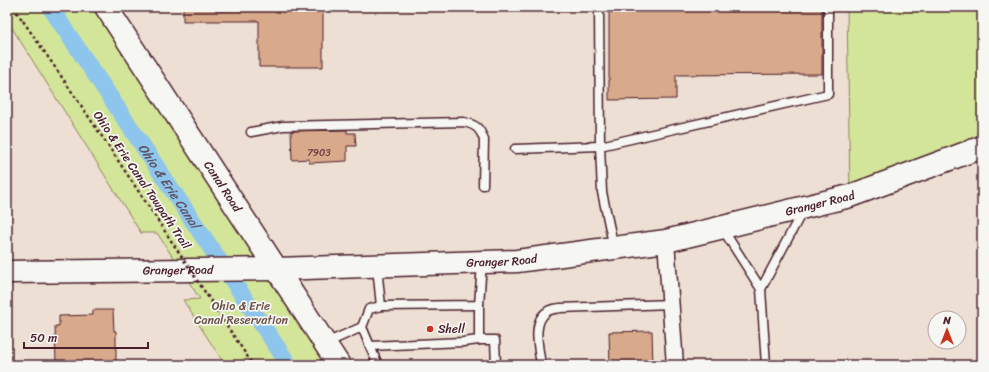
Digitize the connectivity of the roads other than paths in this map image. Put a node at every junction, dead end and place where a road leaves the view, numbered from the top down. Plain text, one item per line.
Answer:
1 (106, 7) edge
2 (599, 7) edge
3 (828, 7) edge
4 (251, 132) dead end
5 (600, 146) junction
6 (982, 148) edge
7 (515, 149) dead end
8 (483, 185) dead end
9 (804, 207) junction
10 (721, 228) junction
11 (666, 241) junction
12 (614, 249) junction
13 (483, 262) junction
14 (377, 266) junction
15 (276, 269) junction
16 (7, 272) edge
17 (761, 289) junction
18 (671, 304) junction
19 (479, 305) junction
20 (381, 306) junction
21 (362, 327) junction
22 (479, 340) junction
23 (325, 344) junction
24 (370, 346) junction
25 (340, 365) edge
26 (378, 365) edge
27 (496, 365) edge
28 (541, 365) edge
29 (675, 365) edge
30 (766, 365) edge

1 - 15 main road, Canal Road
2 - 5 lane
3 - 5 lane
4 - 8 lane
5 - 7 lane
5 - 12 lane
6 - 9 main road, Granger Road
9 - 10 main road, Granger Road
9 - 17 lane
10 - 11 main road, Granger Road
10 - 17 lane
11 - 12 main road, Granger Road
11 - 18 street
12 - 13 main road, Granger Road
13 - 14 main road, Granger Road
13 - 19 lane
14 - 15 main road, Granger Road
14 - 20 lane
15 - 16 main road, Granger Road
15 - 23 main road, Canal Road
17 - 30 lane
18 - 28 lane
18 - 29 street
19 - 20 lane
19 - 22 lane
20 - 21 lane
21 - 23 lane
21 - 24 lane
22 - 24 lane
22 - 27 lane
23 - 25 main road, Canal Road
24 - 26 lane

